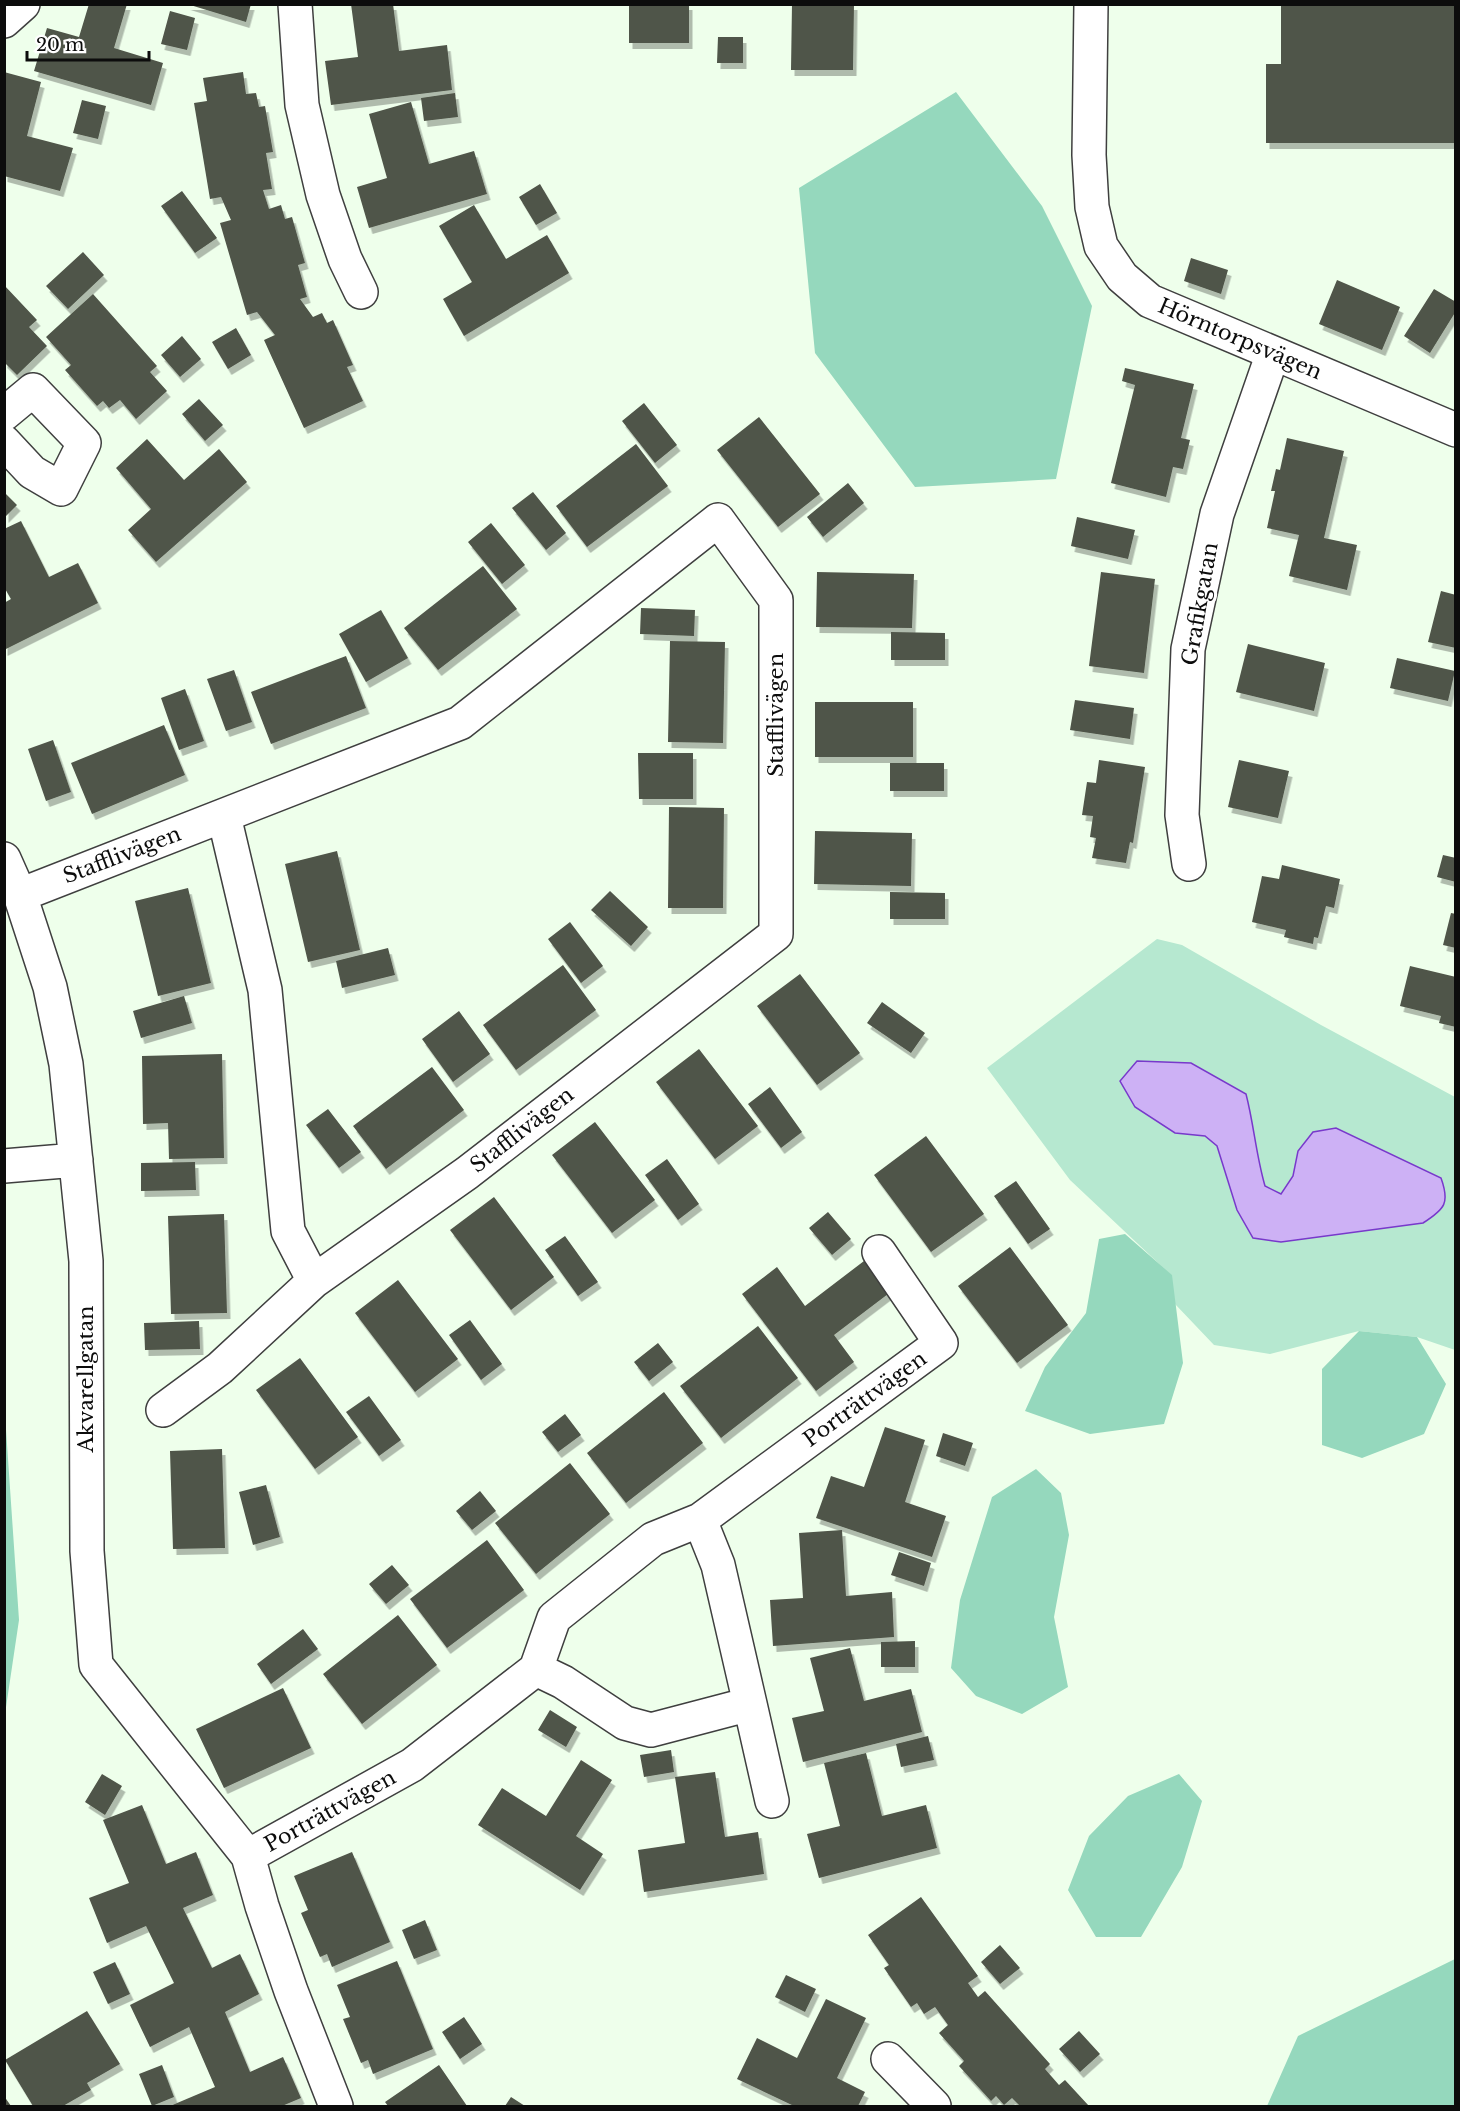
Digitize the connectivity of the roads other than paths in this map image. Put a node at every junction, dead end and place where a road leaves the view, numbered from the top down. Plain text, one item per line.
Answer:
1 (22, 4) edge
2 (295, 4) edge
3 (1091, 4) edge
4 (4, 21) edge
5 (361, 292) dead end
6 (1273, 353) junction
7 (4, 414) edge
8 (1455, 430) edge
9 (4, 442) edge
10 (224, 816) junction
11 (4, 860) edge
12 (1189, 864) dead end
13 (20, 895) junction
14 (76, 1160) junction
15 (4, 1166) edge
16 (879, 1252) dead end
17 (314, 1281) junction
18 (163, 1410) dead end
19 (700, 1520) junction
20 (536, 1669) junction
21 (750, 1704) junction
22 (772, 1801) dead end
23 (248, 1856) junction
24 (888, 2059) dead end
25 (336, 2106) edge
26 (934, 2106) edge

1 - 4 street
2 - 5 street
3 - 6 street, Hörntorpsvägen
6 - 8 street, Hörntorpsvägen
6 - 12 street, Grafikgatan
7 - 9 street
10 - 13 street, Stafflivägen
10 - 17 street
10 - 17 street, Stafflivägen
11 - 13 street, Akvarellgatan
13 - 14 street, Akvarellgatan
14 - 15 street
14 - 23 street, Akvarellgatan
16 - 19 street, Porträttvägen
17 - 18 street, Stafflivägen
19 - 20 street, Porträttvägen
19 - 21 street
20 - 21 street
20 - 23 street, Porträttvägen
21 - 22 street
23 - 25 street, Porträttvägen
24 - 26 street

